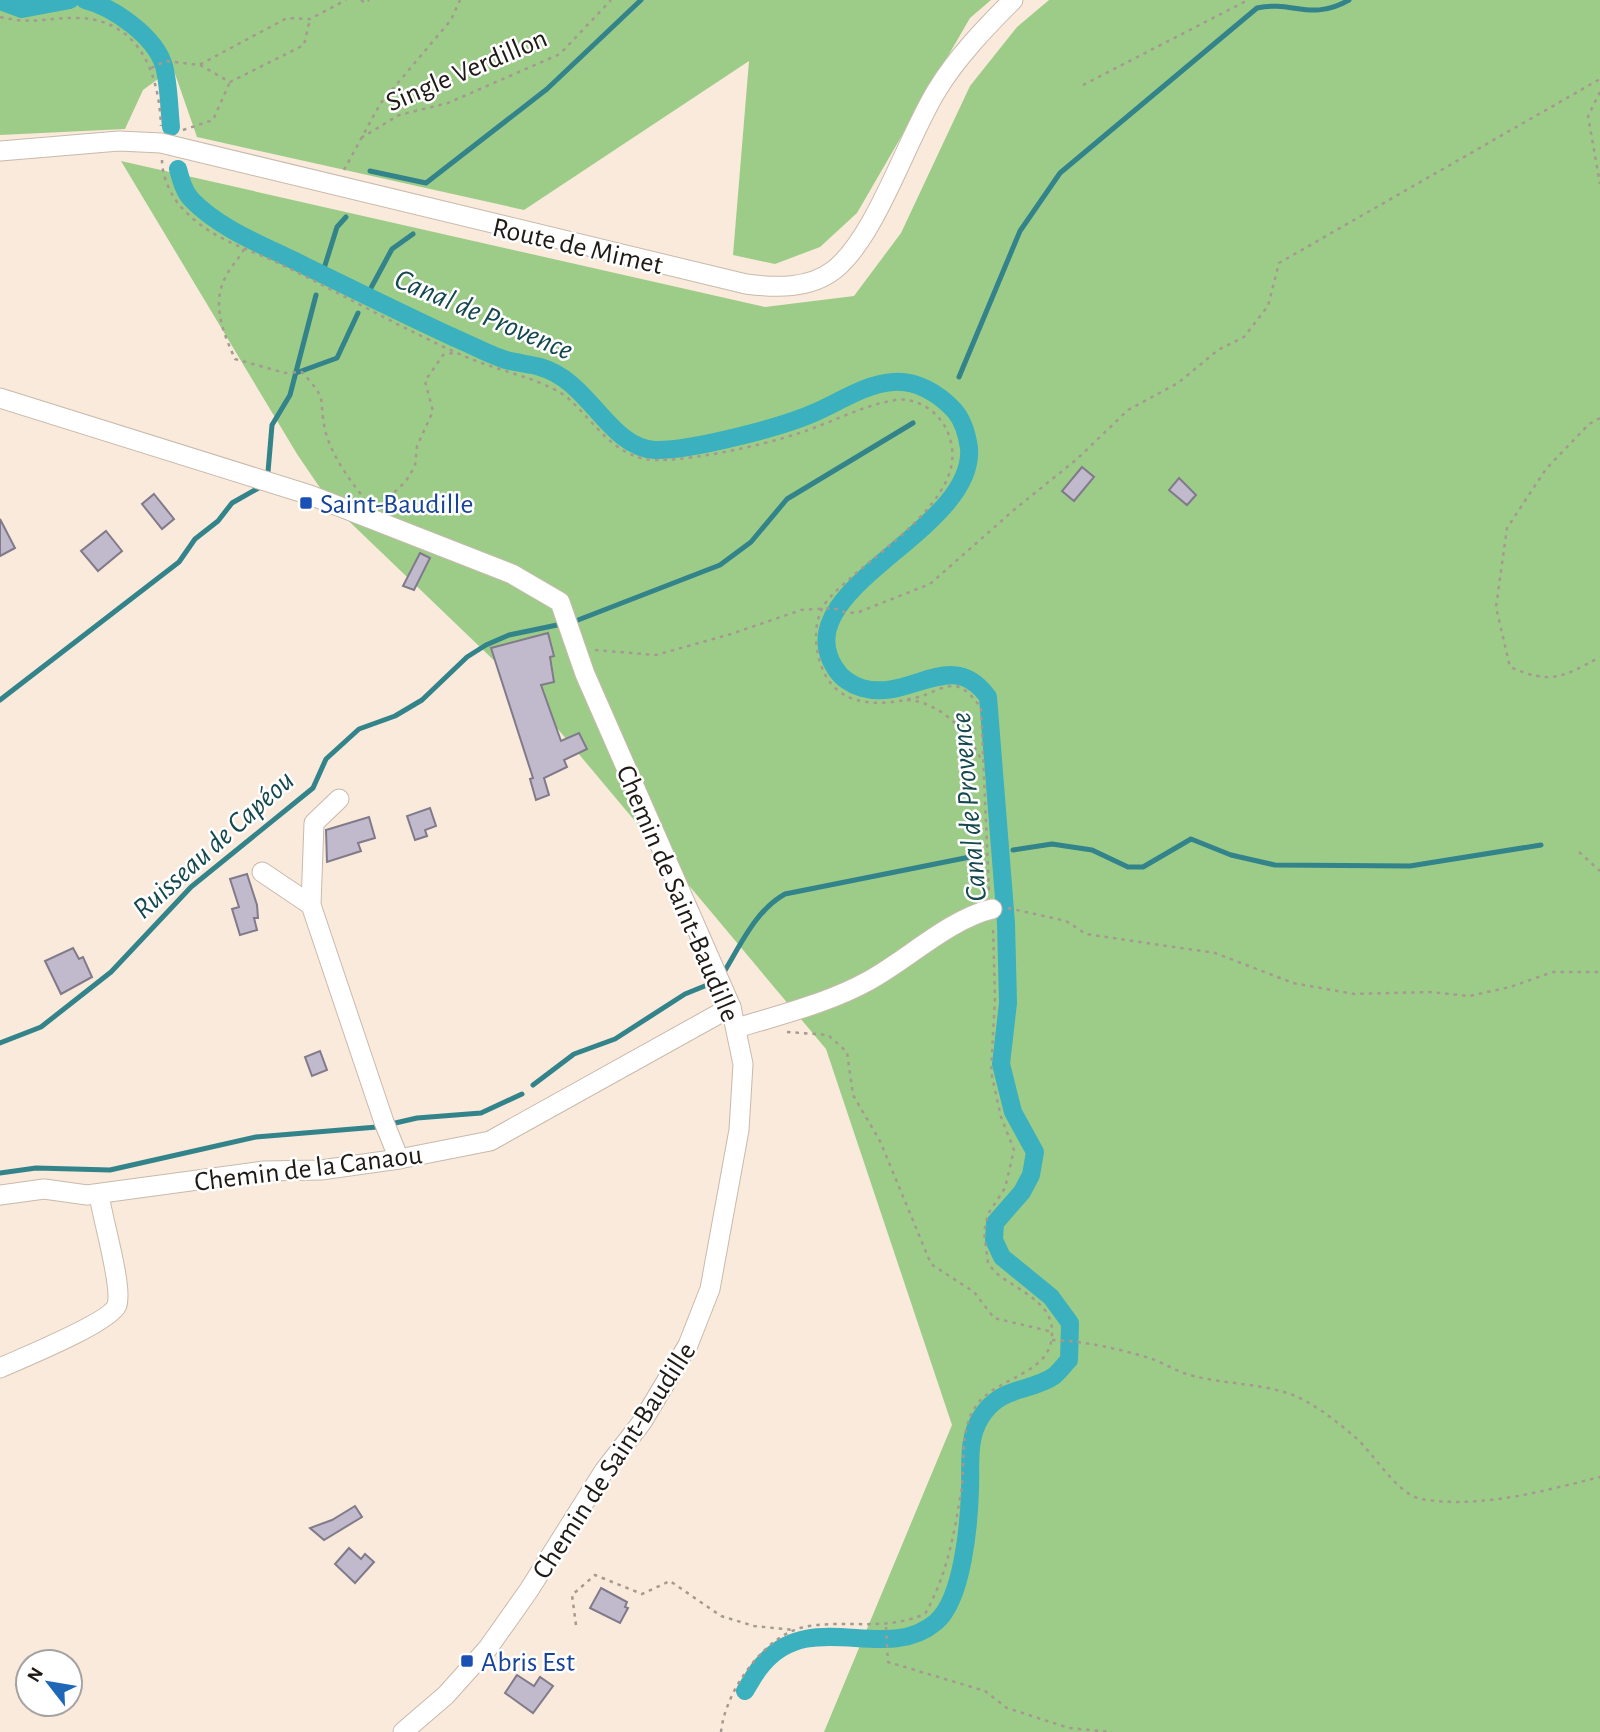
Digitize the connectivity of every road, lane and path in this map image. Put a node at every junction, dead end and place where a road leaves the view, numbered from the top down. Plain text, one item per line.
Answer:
1 (346, 0) edge
2 (361, 0) edge
3 (369, 0) edge
4 (460, 0) edge
5 (611, 0) edge
6 (1013, 0) edge
7 (1248, 0) edge
8 (0, 17) edge
9 (310, 19) junction
10 (199, 65) junction
11 (152, 68) junction
12 (1600, 79) edge
13 (230, 82) junction
14 (1083, 85) dead end
15 (1600, 92) edge
16 (182, 131) dead end
17 (361, 138) junction
18 (161, 143) junction
19 (0, 151) edge
20 (1600, 184) edge
21 (335, 187) junction
22 (244, 249) junction
23 (455, 353) junction
24 (0, 398) edge
25 (1600, 418) edge
26 (374, 517) junction
27 (820, 611) junction
28 (578, 649) junction
29 (1600, 657) edge
30 (902, 700) junction
31 (984, 764) junction
32 (339, 799) dead end
33 (1579, 852) dead end
34 (1600, 871) edge
35 (262, 872) dead end
36 (311, 905) junction
37 (1013, 908) dead end
38 (992, 909) junction
39 (1600, 971) edge
40 (731, 1007) junction
41 (737, 1028) junction
42 (780, 1032) dead end
43 (399, 1159) junction
44 (99, 1194) junction
45 (0, 1195) edge
46 (1053, 1332) junction
47 (1052, 1340) junction
48 (0, 1368) edge
49 (1600, 1477) edge
50 (576, 1625) dead end
51 (886, 1626) junction
52 (794, 1630) junction
53 (403, 1732) edge
54 (721, 1732) edge
55 (1112, 1732) edge

1 - 9 path
2 - 3 path
4 - 17 path
5 - 17 path, Single Verdillon
6 - 21 street, Route de Mimet
7 - 14 path
8 - 11 path
9 - 10 path
9 - 13 path
10 - 11 path
10 - 13 path
11 - 18 path
12 - 27 path
13 - 16 path
15 - 20 path
17 - 21 path
18 - 19 street, Route de Mimet
18 - 21 street, Route de Mimet
18 - 22 path
22 - 23 path
22 - 26 path
23 - 26 path
23 - 27 path
24 - 26 street, Chemin de Saint-Baudille
25 - 29 path
26 - 28 street, Chemin de Saint-Baudille
27 - 28 path
27 - 30 path
28 - 40 street, Chemin de Saint-Baudille
30 - 31 path
30 - 31 path
31 - 38 path
32 - 36 street
33 - 34 path
35 - 36 street
36 - 43 street
37 - 39 path
38 - 41 street
38 - 46 path
40 - 41 street, Chemin de Saint-Baudille
40 - 43 street, Chemin de la Canaou
41 - 53 street, Chemin de Saint-Baudille
42 - 46 path
43 - 44 street, Chemin de la Canaou
44 - 45 street, Chemin de la Canaou
44 - 48 street
46 - 47 path
47 - 49 path
47 - 51 path
50 - 52 path
51 - 52 path
51 - 55 path
52 - 54 path

